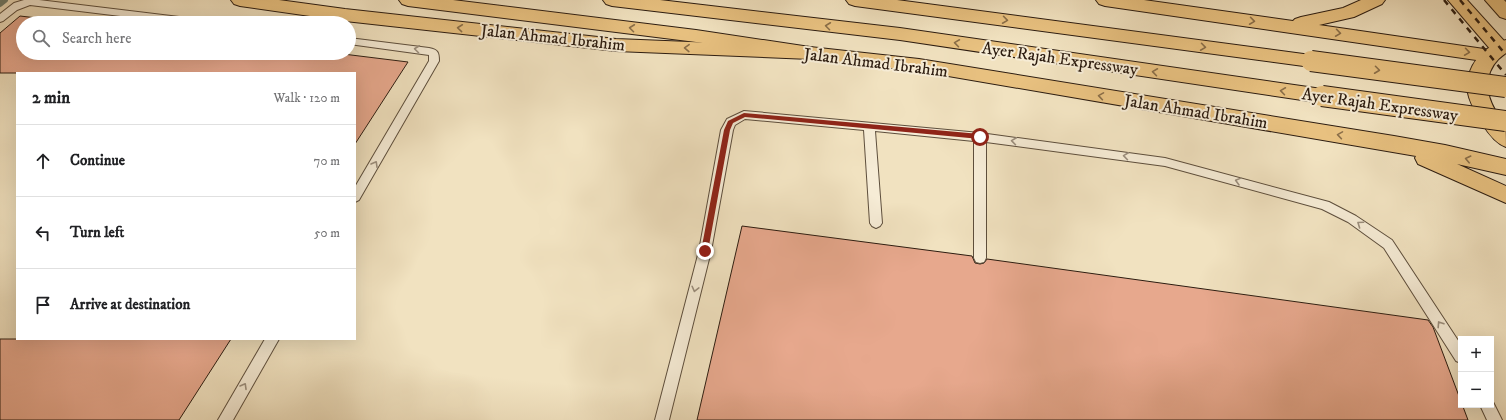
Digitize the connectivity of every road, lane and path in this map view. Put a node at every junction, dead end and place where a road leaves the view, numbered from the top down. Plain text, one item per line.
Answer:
1 (240, 0) edge
2 (408, 0) edge
3 (612, 0) edge
4 (855, 0) edge
5 (1105, 0) edge
6 (1376, 0) edge
7 (1457, 0) edge
8 (1494, 0) edge
9 (1506, 13) edge
10 (146, 16) edge
11 (354, 16) edge
12 (356, 16) edge
13 (0, 19) edge
14 (1286, 26) junction
15 (356, 42) edge
16 (1499, 50) edge
17 (810, 52) junction
18 (1506, 86) edge
19 (1506, 122) edge
20 (869, 126) junction
21 (980, 137) junction
22 (1506, 140) edge
23 (1394, 144) junction
24 (1506, 167) edge
25 (356, 195) edge
26 (1506, 195) edge
27 (876, 223) dead end
28 (980, 258) dead end
29 (271, 340) edge
30 (1458, 352) edge
31 (1489, 408) edge
32 (225, 420) edge
33 (662, 420) edge
34 (1495, 420) edge

11 -> 1 main road, Jalan Ahmad Ibrahim
17 -> 2 main road
19 -> 3 main road, Ayer Rajah Expressway, bridge
4 -> 18 main road, Ayer Rajah Expressway, bridge
5 -> 14 main road
6 - 14 main road
7 - 16 main road
8 - 9 main road
10 - 13 lane
17 -> 12 main road, Jalan Ahmad Ibrahim
14 -> 16 main road
25 -> 15 lane
16 - 22 main road
23 -> 17 main road, Jalan Ahmad Ibrahim
20 - 21 lane
20 - 27 lane
20 -> 33 lane
21 - 28 lane
30 -> 21 lane
24 -> 23 main road, Jalan Ahmad Ibrahim
23 - 26 main road
32 -> 29 lane
31 - 34 lane

